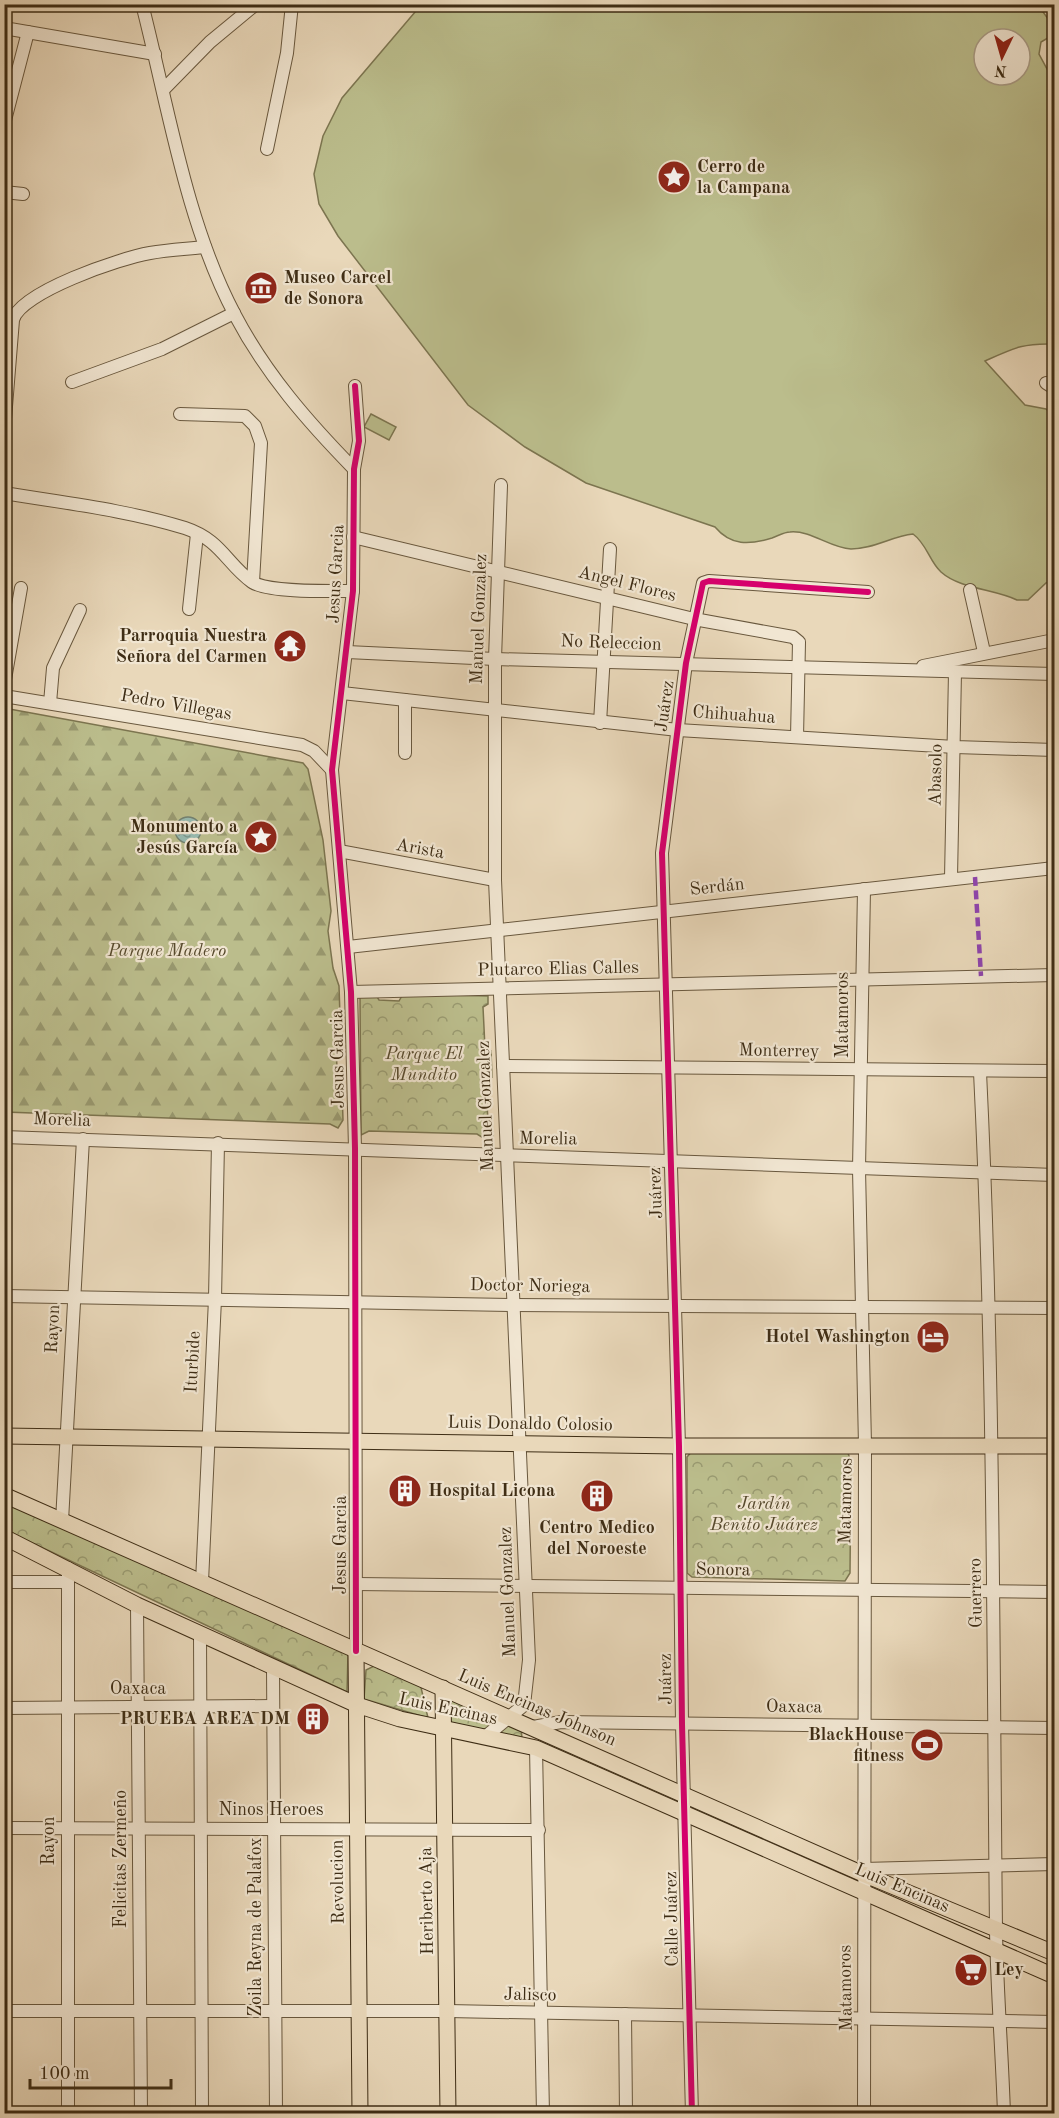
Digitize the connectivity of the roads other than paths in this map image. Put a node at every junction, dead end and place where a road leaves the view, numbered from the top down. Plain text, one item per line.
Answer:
1 (142, 4) edge
2 (256, 4) edge
3 (292, 4) edge
4 (4, 28) edge
5 (28, 32) junction
6 (155, 54) junction
7 (164, 89) junction
8 (4, 124) edge
9 (267, 148) dead end
10 (4, 192) edge
11 (23, 194) dead end
12 (205, 247) junction
13 (234, 313) junction
14 (72, 381) dead end
15 (355, 386) dead end
16 (180, 414) dead end
17 (4, 431) edge
18 (354, 470) junction
19 (501, 485) dead end
20 (4, 493) edge
21 (197, 534) junction
22 (353, 537) junction
23 (610, 549) dead end
24 (498, 572) junction
25 (253, 582) junction
26 (21, 588) dead end
27 (353, 591) junction
28 (970, 591) dead end
29 (868, 592) dead end
30 (607, 599) junction
31 (189, 609) dead end
32 (80, 610) dead end
33 (694, 619) junction
34 (1054, 640) edge
35 (347, 652) junction
36 (984, 652) junction
37 (495, 659) junction
38 (602, 661) junction
39 (686, 663) junction
40 (799, 667) junction
41 (910, 669) junction
42 (955, 672) junction
43 (1054, 674) edge
44 (4, 685) edge
45 (342, 693) junction
46 (4, 696) edge
47 (405, 700) junction
48 (50, 703) junction
49 (495, 711) junction
50 (600, 723) junction
51 (678, 730) junction
52 (797, 737) junction
53 (955, 747) junction
54 (1054, 750) edge
55 (405, 753) dead end
56 (332, 770) junction
57 (339, 851) junction
58 (1054, 868) edge
59 (951, 878) junction
60 (495, 880) junction
61 (864, 889) junction
62 (664, 911) junction
63 (497, 929) junction
64 (348, 947) junction
65 (1054, 975) edge
66 (861, 980) junction
67 (667, 985) junction
68 (499, 989) junction
69 (351, 992) junction
70 (503, 1066) junction
71 (669, 1067) junction
72 (861, 1070) junction
73 (1054, 1071) edge
74 (980, 1072) junction
75 (4, 1137) edge
76 (83, 1139) junction
77 (218, 1143) junction
78 (355, 1148) junction
79 (507, 1156) junction
80 (670, 1160) junction
81 (859, 1169) junction
82 (985, 1173) junction
83 (1054, 1175) edge
84 (4, 1296) edge
85 (73, 1298) junction
86 (215, 1299) junction
87 (355, 1300) junction
88 (512, 1305) junction
89 (675, 1305) junction
90 (862, 1305) junction
91 (988, 1307) junction
92 (1054, 1308) edge
93 (4, 1436) edge
94 (66, 1438) junction
95 (207, 1441) junction
96 (356, 1442) junction
97 (519, 1443) junction
98 (679, 1446) junction
99 (865, 1446) junction
100 (990, 1446) junction
101 (1054, 1446) edge
102 (4, 1495) edge
103 (62, 1521) junction
104 (4, 1537) edge
105 (68, 1575) junction
106 (4, 1582) edge
107 (202, 1582) junction
108 (356, 1584) junction
109 (526, 1586) junction
110 (680, 1588) junction
111 (864, 1589) junction
112 (994, 1591) junction
113 (1054, 1592) edge
114 (137, 1605) junction
115 (200, 1634) junction
116 (356, 1651) junction
117 (273, 1668) junction
118 (443, 1688) junction
119 (357, 1705) junction
120 (138, 1706) junction
121 (272, 1706) junction
122 (68, 1707) junction
123 (202, 1707) junction
124 (4, 1708) edge
125 (509, 1718) junction
126 (682, 1724) junction
127 (865, 1726) junction
128 (533, 1727) junction
129 (995, 1727) junction
130 (1054, 1728) edge
131 (444, 1729) junction
132 (485, 1737) junction
133 (536, 1748) junction
134 (684, 1795) junction
135 (685, 1815) junction
136 (357, 1827) junction
137 (4, 1828) edge
138 (67, 1828) junction
139 (140, 1828) junction
140 (202, 1828) junction
141 (274, 1828) junction
142 (446, 1828) junction
143 (538, 1830) junction
144 (1054, 1864) edge
145 (997, 1866) junction
146 (863, 1871) junction
147 (862, 1892) junction
148 (996, 1930) junction
149 (997, 1950) junction
150 (1054, 1953) edge
151 (1054, 1976) edge
152 (4, 2011) edge
153 (67, 2011) junction
154 (448, 2011) junction
155 (360, 2012) junction
156 (139, 2013) junction
157 (202, 2013) junction
158 (274, 2013) junction
159 (542, 2013) junction
160 (625, 2014) junction
161 (689, 2015) junction
162 (864, 2017) junction
163 (1000, 2019) junction
164 (1054, 2022) edge
165 (68, 2114) edge
166 (141, 2114) edge
167 (202, 2114) edge
168 (276, 2114) edge
169 (360, 2114) edge
170 (448, 2114) edge
171 (543, 2114) edge
172 (626, 2114) edge
173 (692, 2114) edge
174 (864, 2114) edge
175 (1004, 2114) edge

1 - 6 street
2 - 7 street
3 - 9 street
4 - 5 street
5 - 6 street
5 - 8 street
6 - 7 street
7 - 12 street
10 - 11 street
12 - 13 street
12 - 17 street
13 - 14 street
13 - 18 street
15 - 18 street, Jesus Garcia
16 - 25 street
18 - 22 street, Jesus Garcia
19 - 24 street, Manuel Gonzalez
20 - 21 street
21 - 25 street
21 - 31 street
22 - 24 street, Angel Flores
22 - 27 street, Jesus Garcia
23 - 30 street
24 - 30 street, Angel Flores
24 - 37 street, Manuel Gonzalez
25 - 27 street
26 - 44 street
27 - 35 street, Jesus Garcia
28 - 36 street
29 - 33 street, Juárez
30 - 33 street, Angel Flores
30 - 38 street
32 - 48 street
33 - 39 street, Juárez
33 - 40 street, Angel Flores
34 - 36 street
35 - 37 street, No Releccion
35 - 45 street, Jesus Garcia
36 - 41 street
37 - 38 street, No Releccion
37 - 49 street, Manuel Gonzalez
38 - 39 street, No Releccion
38 - 50 street
39 - 40 street, No Releccion
39 - 51 street, Juárez
40 - 41 street, No Releccion
40 - 52 street, Angel Flores
41 - 42 street
42 - 43 street
42 - 53 street, Abasolo
45 - 47 street, Chihuahua
45 - 56 street, Jesus Garcia
46 - 48 street, Pedro Villegas
47 - 49 street, Chihuahua
47 - 55 street
48 - 56 street, Pedro Villegas
49 - 50 street, Chihuahua
49 - 60 street, Manuel Gonzalez
50 - 51 street, Chihuahua
51 - 52 street, Chihuahua
51 - 62 street, Juárez
52 - 53 street, Chihuahua
53 - 54 street, Chihuahua
53 - 59 street, Abasolo
56 - 57 street, Jesus Garcia
57 - 60 street, Arista
57 - 64 street, Jesus Garcia
58 - 59 street, Serdán
59 - 61 street, Serdán
60 - 63 street, Manuel Gonzalez
61 - 62 street, Serdán
61 - 66 street, Matamoros
62 - 63 street, Serdán
62 - 67 street, Juárez
63 - 64 street, Serdán
63 - 68 street, Manuel Gonzalez
64 - 69 street, Jesus Garcia
65 - 66 street, Plutarco Elias Calles
66 - 67 street, Plutarco Elias Calles
66 - 72 street, Matamoros
67 - 68 street, Plutarco Elias Calles
67 - 71 street, Juárez
68 - 69 street, Plutarco Elias Calles
68 - 70 street, Manuel Gonzalez
69 - 78 street, Jesus Garcia
70 - 71 street, Monterrey
70 - 79 street, Manuel Gonzalez
71 - 72 street, Monterrey
71 - 80 street, Juárez
72 - 74 street, Monterrey
72 - 81 street, Matamoros
73 - 74 street, Monterrey
74 - 82 street, Guerrero
75 - 76 street, Morelia
76 - 77 street, Morelia
76 - 85 street, Rayon
77 - 78 street, Morelia
77 - 86 street, Iturbide
78 - 79 street, Morelia
78 - 87 street, Jesus Garcia
79 - 80 street, Morelia
79 - 88 street, Manuel Gonzalez
80 - 81 street, Morelia
80 - 89 street, Juárez
81 - 82 street, Morelia
81 - 90 street, Matamoros
82 - 83 street, Morelia
82 - 91 street, Guerrero
84 - 85 street, Doctor Noriega
85 - 86 street, Doctor Noriega
85 - 94 street, Rayon
86 - 87 street, Doctor Noriega
86 - 95 street, Iturbide
87 - 88 street, Doctor Noriega
87 - 96 street, Jesus Garcia
88 - 89 street, Doctor Noriega
88 - 97 street, Manuel Gonzalez
89 - 90 street, Doctor Noriega
89 - 98 street, Juárez
90 - 91 street, Doctor Noriega
90 - 99 street, Matamoros
91 - 92 street, Doctor Noriega
91 - 100 street, Guerrero
93 - 94 main road, Luis Donaldo Colosio
94 - 95 main road, Luis Donaldo Colosio
94 - 103 street, Rayon
95 - 96 main road, Luis Donaldo Colosio
95 - 107 street, Iturbide
96 - 97 main road, Luis Donaldo Colosio
96 - 108 street, Jesus Garcia
97 - 98 main road, Luis Donaldo Colosio
97 - 109 street, Manuel Gonzalez
98 - 99 main road, Luis Donaldo Colosio
98 - 110 street, Juárez
99 - 100 main road, Luis Donaldo Colosio
99 - 111 street, Matamoros
100 - 101 main road, Luis Donaldo Colosio
100 - 112 street, Guerrero
102 - 103 main road, Luis Encinas Johnson
103 - 107 main road, Luis Encinas Johnson
104 - 105 main road, Luis Encinas
105 - 106 street
105 - 114 main road, Luis Encinas
105 - 122 street, Rayon
107 - 116 main road, Luis Encinas Johnson
108 - 109 street, Sonora
108 - 116 street, Jesus Garcia
109 - 110 street, Sonora
109 - 125 street, Manuel Gonzalez
110 - 111 street, Sonora
110 - 126 street, Juárez
111 - 112 street, Sonora
111 - 127 street, Matamoros
112 - 113 street, Sonora
112 - 129 street, Guerrero
114 - 115 main road, Luis Encinas
114 - 120 street, Felicitas Zermeño
115 - 117 main road, Luis Encinas
115 - 123 street
116 - 118 main road, Luis Encinas Johnson
116 - 119 main road, Revolucion
117 - 119 main road, Luis Encinas
117 - 121 street, Zoila Reyna de Palafox
118 - 125 main road, Luis Encinas Johnson
118 - 131 main road, Heriberto Aja
119 - 131 main road, Luis Encinas
119 - 136 main road, Revolucion
120 - 122 street, Oaxaca
120 - 123 street, Oaxaca
120 - 139 street, Felicitas Zermeño
121 - 123 street, Oaxaca
121 - 141 street, Zoila Reyna de Palafox
122 - 124 street, Oaxaca
122 - 138 street, Rayon
123 - 140 street
125 - 128 main road, Luis Encinas Johnson
125 - 132 street, Manuel Gonzalez
126 - 127 street, Oaxaca
126 - 128 street, Oaxaca
126 - 134 street, Calle Juárez
127 - 129 street, Oaxaca
127 - 146 street, Matamoros
128 - 134 main road, Luis Encinas Johnson
129 - 130 street, Oaxaca
129 - 145 street, Guerrero
131 - 132 main road, Luis Encinas
131 - 142 main road, Heriberto Aja
132 - 133 main road, Luis Encinas
133 - 135 main road, Luis Encinas
133 - 143 street
134 - 135 street, Calle Juárez
134 - 146 main road, Luis Encinas Johnson
135 - 147 main road, Luis Encinas
135 - 161 street, Calle Juárez
136 - 141 street, Ninos Heroes
136 - 142 street, Ninos Heroes
136 - 155 main road, Revolucion
137 - 138 street, Ninos Heroes
138 - 139 street, Ninos Heroes
138 - 153 street, Rayon
139 - 140 street, Ninos Heroes
139 - 156 street, Felicitas Zermeño
140 - 141 street, Ninos Heroes
140 - 157 street
141 - 158 street, Zoila Reyna de Palafox
142 - 143 street, Ninos Heroes
142 - 154 main road, Heriberto Aja
143 - 159 street
144 - 145 street
145 - 146 street
145 - 148 street, Guerrero
146 - 147 street, Matamoros
146 - 148 main road, Luis Encinas Johnson
147 - 149 main road, Luis Encinas
147 - 162 street, Matamoros
148 - 149 street, Guerrero
148 - 150 main road, Luis Encinas Johnson
149 - 151 main road, Luis Encinas
149 - 163 street, Guerrero
152 - 153 street, Jalisco
153 - 156 street, Jalisco
153 - 165 street, Rayon
154 - 155 street, Jalisco
154 - 159 street, Jalisco
154 - 170 main road, Heriberto Aja
155 - 158 street, Jalisco
155 - 169 main road, Revolucion
156 - 157 street, Jalisco
156 - 166 street, Felicitas Zermeño
157 - 158 street, Jalisco
157 - 167 street
158 - 168 street, Zoila Reyna de Palafox
159 - 160 street, Jalisco
159 - 171 street
160 - 161 street, Jalisco
160 - 172 street
161 - 162 street, Jalisco
161 - 173 street, Calle Juárez
162 - 163 street, Jalisco
162 - 174 street, Matamoros
163 - 164 street, Jalisco
163 - 175 street, Guerrero

